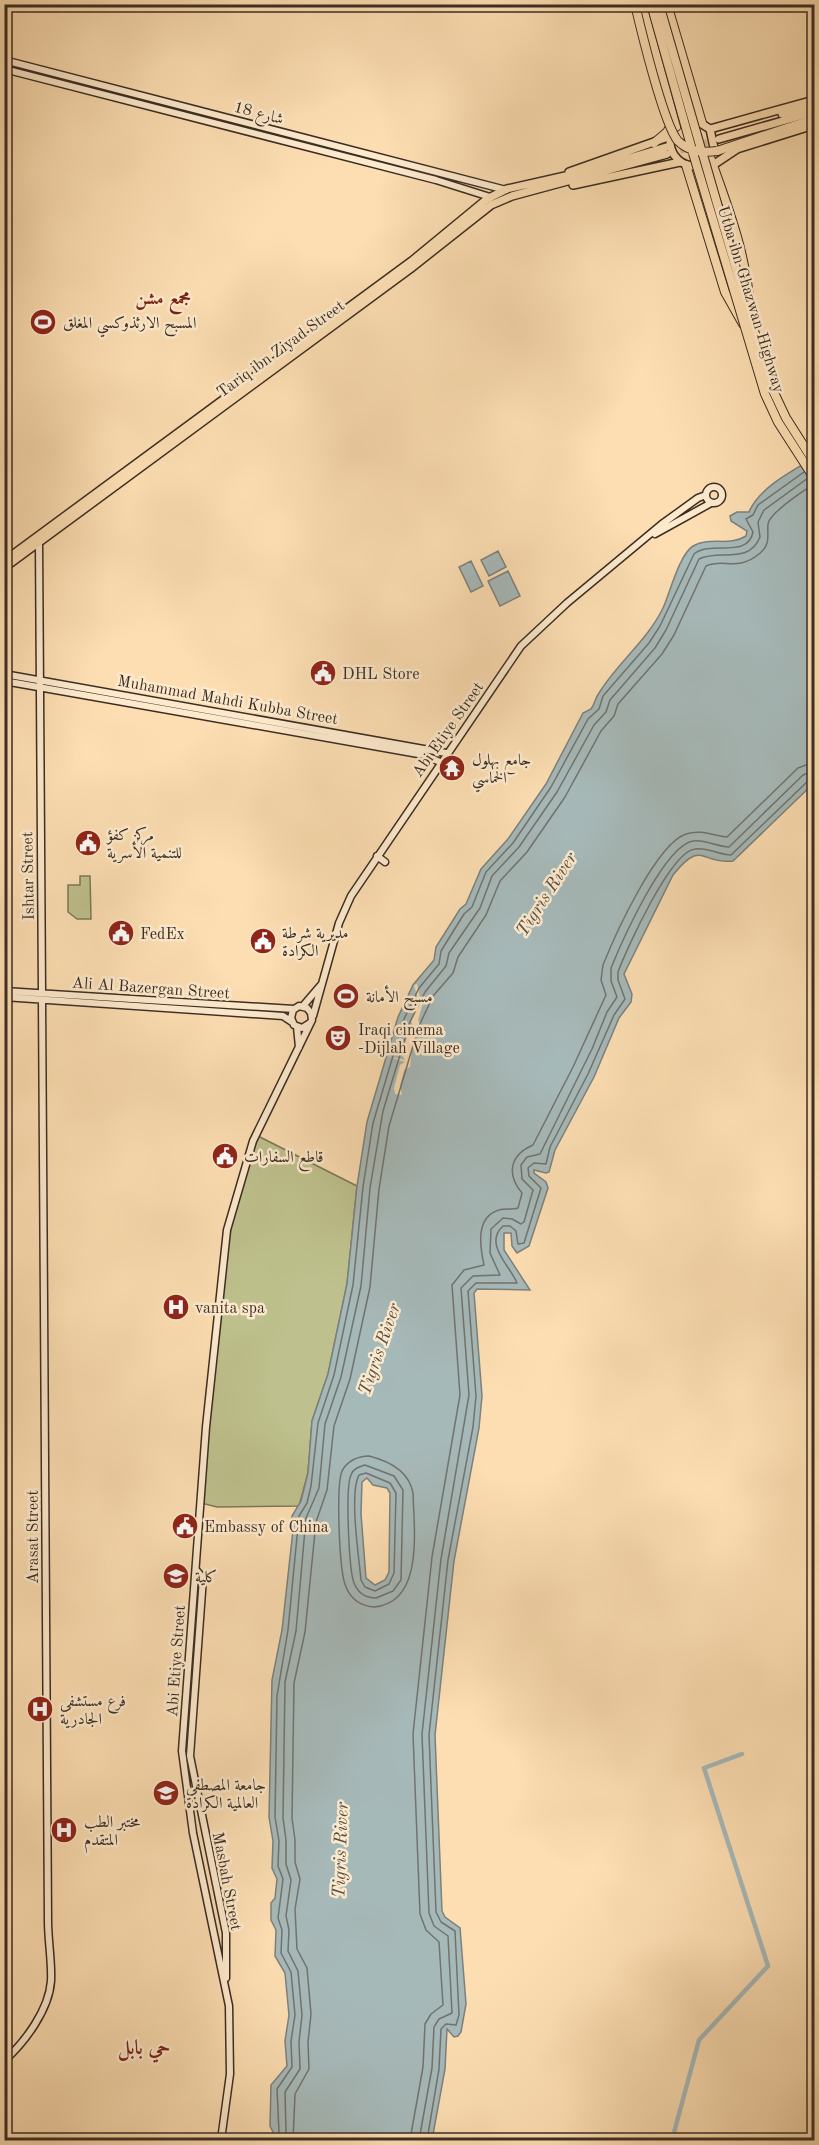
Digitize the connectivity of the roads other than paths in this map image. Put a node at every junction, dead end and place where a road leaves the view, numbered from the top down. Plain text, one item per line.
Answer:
1 (634, 4) edge
2 (642, 4) edge
3 (651, 4) edge
4 (659, 4) edge
5 (667, 4) edge
6 (4, 60) edge
7 (4, 69) edge
8 (38, 69) junction
9 (36, 77) junction
10 (133, 93) junction
11 (814, 99) edge
12 (131, 101) junction
13 (814, 105) edge
14 (814, 112) edge
15 (700, 119) joint
16 (814, 119) edge
17 (814, 125) edge
18 (674, 128) junction
19 (717, 132) junction
20 (654, 143) junction
21 (667, 150) tunnel mouth
22 (706, 156) junction
23 (686, 164) junction
24 (434, 170) junction
25 (432, 178) junction
26 (561, 181) junction
27 (506, 190) junction
28 (486, 197) junction
29 (747, 324) junction
30 (814, 462) edge
31 (814, 478) edge
32 (706, 495) junction
33 (711, 503) junction
34 (649, 536) junction
35 (39, 543) junction
36 (4, 561) edge
37 (4, 568) edge
38 (4, 674) edge
39 (4, 681) edge
40 (40, 684) junction
41 (112, 697) junction
42 (264, 720) junction
43 (261, 727) junction
44 (446, 753) junction
45 (440, 762) junction
46 (377, 856) junction
47 (385, 862) dead end
48 (324, 979) junction
49 (4, 991) edge
50 (42, 996) junction
51 (4, 997) edge
52 (303, 1006) junction
53 (295, 1008) junction
54 (311, 1021) junction
55 (292, 1022) junction
56 (297, 1027) junction
57 (299, 1050) junction
58 (186, 1757) junction
59 (226, 1987) junction
60 (4, 2061) edge
61 (221, 2140) edge

1 - 16 highway, bridge
2 - 18 highway
3 - 22 highway, Utba ibn Ghazwan Highway, bridge
4 - 22 highway, Utba ibn Ghazwan Highway, bridge
5 - 15 highway
6 - 8 street, شارع 18
7 - 9 street, شارع 18
8 - 9 street
8 - 10 street, شارع 18
9 - 12 street, شارع 18
10 - 12 street
10 - 24 street, شارع 18
11 - 19 main road
12 - 25 street, شارع 18
13 - 19 main road
14 - 19 main road
15 - 19 main road
17 - 22 main road
18 - 20 main road
18 - 20 highway
18 - 23 main road
19 - 22 main road
20 - 26 main road
21 - 26 main road, Tariq ibn Ziyad Street
22 - 29 highway, Utba ibn Ghazwan Highway, bridge
22 - 29 highway, bridge
23 - 26 main road
23 - 29 highway, bridge
24 - 25 street
24 - 27 street, شارع 18
25 - 28 street, شارع 18
26 - 27 main road, Tariq ibn Ziyad Street
26 - 35 main road, Tariq ibn Ziyad Street
27 - 28 main road, Tariq ibn Ziyad Street
28 - 36 main road, Tariq ibn Ziyad Street
29 - 30 highway, Utba ibn Ghazwan Highway, bridge
29 - 31 highway, Utba ibn Ghazwan Highway, bridge
32 - 33 street
32 - 33 street
32 - 34 street, Abi Etiye Street
33 - 34 street, Abi Etiye Street
34 - 44 street, Abi Etiye Street
35 - 37 main road, Tariq ibn Ziyad Street
35 - 40 street, Ishtar Street
38 - 40 street, Muhammad Mahdi Kubba Street
39 - 40 street, Muhammad Mahdi Kubba Street
40 - 41 street, Muhammad Mahdi Kubba Street
40 - 50 street, Ishtar Street
41 - 42 street, Muhammad Mahdi Kubba Street
41 - 43 street, Muhammad Mahdi Kubba Street
42 - 43 street
42 - 44 street, Muhammad Mahdi Kubba Street
43 - 45 street, Muhammad Mahdi Kubba Street
44 - 45 street, Abi Etiye Street
45 - 46 street, Abi Etiye Street
46 - 47 street
46 - 48 street, Abi Etiye Street
48 - 52 street, Abi Etiye Street
48 - 54 street, Abi Etiye Street
49 - 50 street, Ali Al Bazergan Street
50 - 51 street, Ali Al Bazergan Street
50 - 53 street, Ali Al Bazergan Street
50 - 55 street, Ali Al Bazergan Street
50 - 60 street, Arasat Street
52 - 53 street
52 - 54 street
53 - 55 street
54 - 56 street
54 - 57 street, Abi Etiye Street
55 - 56 street
56 - 57 street
57 - 58 street, Abi Etiye Street
58 - 59 street, Abi Etiye Street
58 - 59 street, Masbah Street
59 - 61 street, Abi Etiye Street

